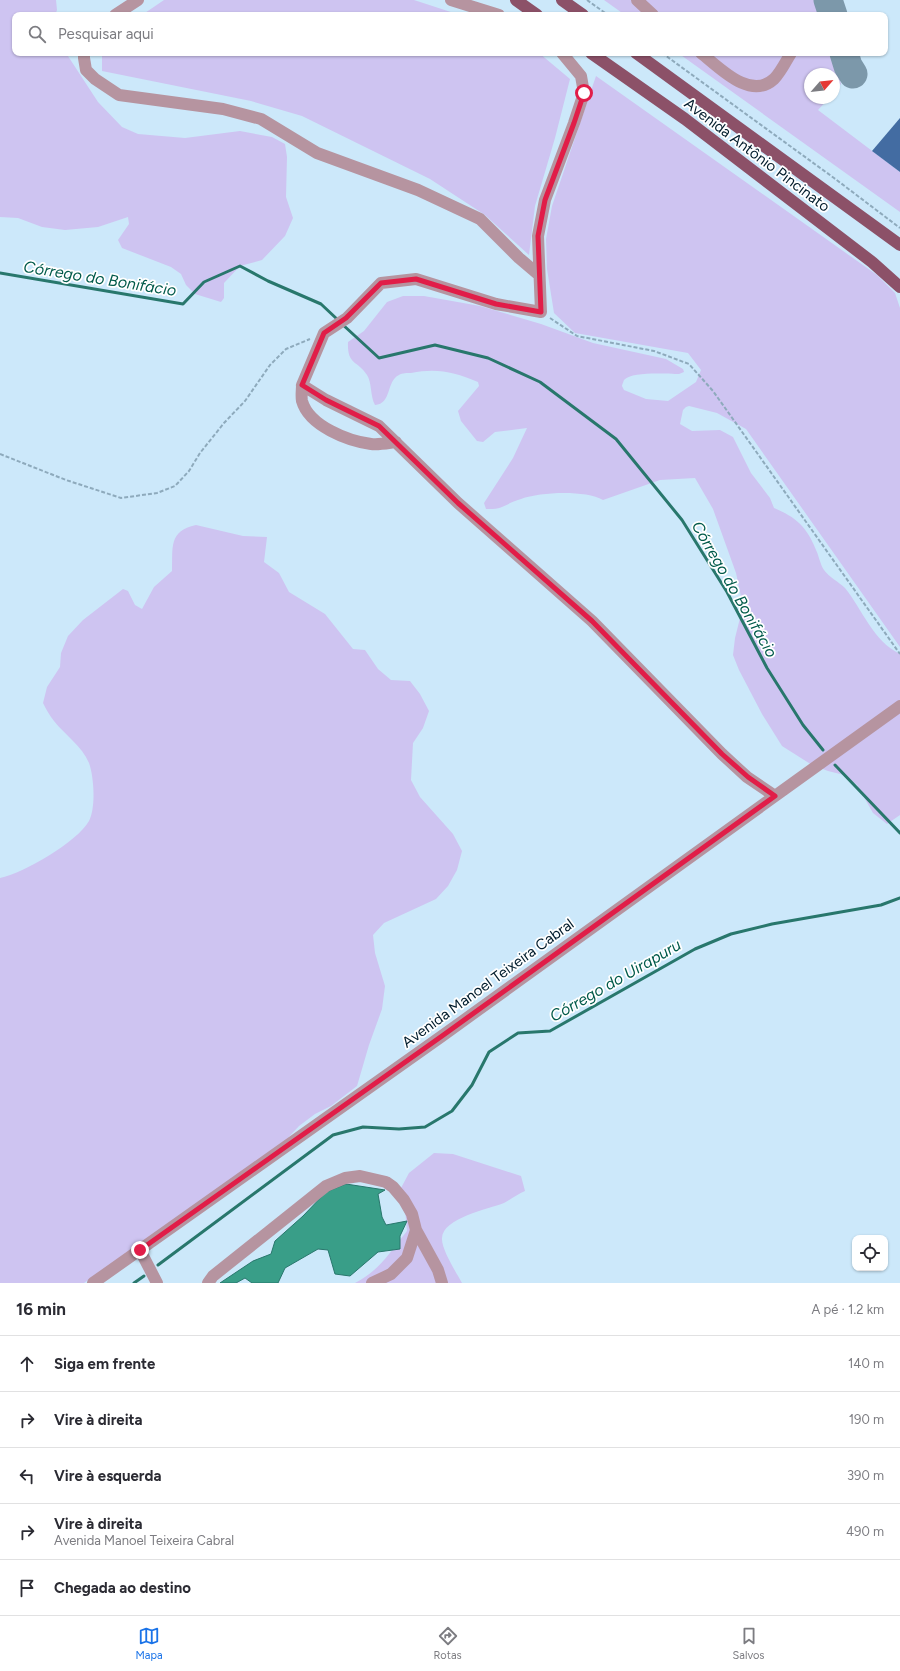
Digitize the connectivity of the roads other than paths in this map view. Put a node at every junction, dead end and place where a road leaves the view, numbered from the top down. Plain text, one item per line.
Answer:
1 (138, 0) edge
2 (451, 0) edge
3 (516, 0) edge
4 (562, 0) edge
5 (637, 0) edge
6 (120, 12) edge
7 (489, 12) edge
8 (533, 12) edge
9 (579, 12) edge
10 (650, 12) edge
11 (84, 56) edge
12 (564, 56) edge
13 (595, 56) edge
14 (640, 56) edge
15 (705, 56) edge
16 (789, 56) edge
17 (900, 245) edge
18 (539, 275) junction
19 (900, 287) edge
20 (302, 385) junction
21 (396, 442) junction
22 (900, 706) edge
23 (775, 796) junction
24 (416, 1230) junction
25 (140, 1250) junction
26 (101, 1281) edge
27 (157, 1283) edge
28 (208, 1283) edge
29 (372, 1283) edge
30 (442, 1283) edge

1 - 6 street
2 - 7 street
3 - 8 main road
4 - 9 main road
5 - 10 street
11 - 18 street
12 - 18 street
13 - 19 main road, Avenida Antônio Pincinato
14 - 17 main road, Avenida Antônio Pincinato
15 - 16 street
18 - 20 street
20 - 21 street
20 - 21 street
21 - 23 street
22 - 23 street, Avenida Manoel Teixeira Cabral
23 - 25 street, Avenida Manoel Teixeira Cabral
24 - 28 street
24 - 29 street
24 - 30 street
25 - 26 street, Avenida Manoel Teixeira Cabral
25 - 27 street

